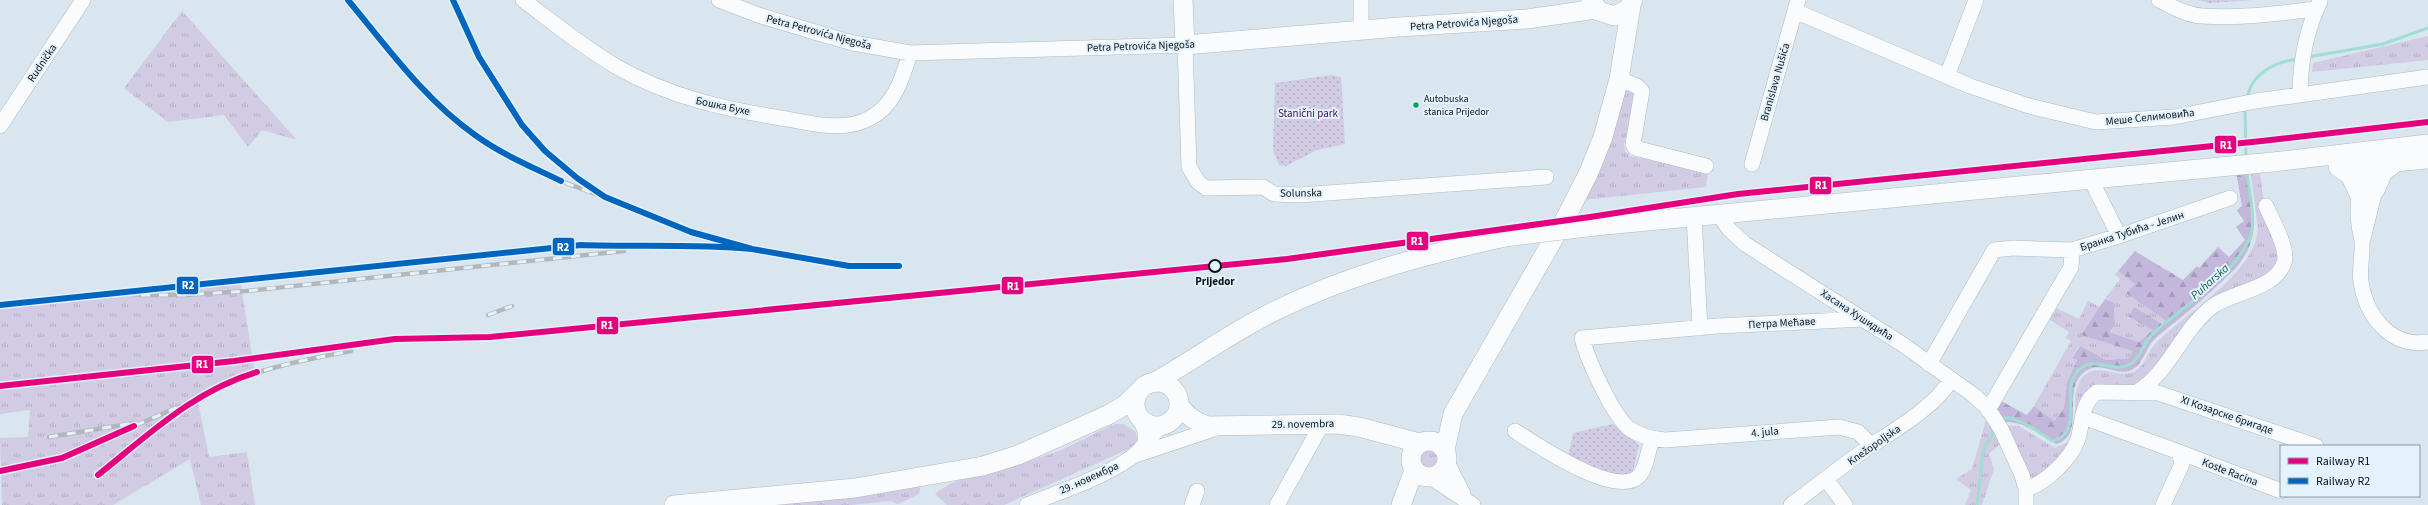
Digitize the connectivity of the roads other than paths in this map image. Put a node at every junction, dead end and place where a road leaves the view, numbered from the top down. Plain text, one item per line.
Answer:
1 (83, 0) edge
2 (523, 0) edge
3 (719, 0) edge
4 (1183, 0) edge
5 (1361, 0) edge
6 (1976, 0) edge
7 (2159, 0) edge
8 (1632, 3) edge
9 (2319, 5) edge
10 (1796, 6) edge
11 (1589, 7) edge
12 (1361, 30) junction
13 (1623, 43) junction
14 (1185, 45) junction
15 (910, 53) junction
16 (1947, 76) junction
17 (2428, 77) edge
18 (1619, 79) junction
19 (2300, 95) junction
20 (1, 123) edge
21 (2428, 144) edge
22 (2369, 158) junction
23 (2428, 159) edge
24 (2396, 162) junction
25 (2268, 163) junction
26 (1752, 164) dead end
27 (1706, 166) dead end
28 (2338, 167) junction
29 (1546, 177) dead end
30 (2090, 178) junction
31 (2367, 192) junction
32 (2230, 198) dead end
33 (2266, 206) dead end
34 (1719, 215) junction
35 (1694, 216) junction
36 (2119, 236) junction
37 (2072, 250) junction
38 (1864, 319) junction
39 (1700, 328) junction
40 (1582, 338) joint
41 (2428, 342) edge
42 (1186, 363) junction
43 (1929, 364) junction
44 (1951, 380) junction
45 (1153, 383) junction
46 (2137, 392) junction
47 (1137, 394) junction
48 (1177, 398) junction
49 (1110, 414) junction
50 (1453, 414) junction
51 (2082, 417) junction
52 (1139, 418) junction
53 (1994, 419) junction
54 (1198, 422) junction
55 (1322, 424) junction
56 (1165, 425) junction
57 (1220, 427) junction
58 (1515, 431) dead end
59 (1384, 435) junction
60 (1652, 439) junction
61 (1145, 442) junction
62 (1422, 442) junction
63 (2313, 445) edge
64 (1872, 446) junction
65 (2179, 452) junction
66 (1446, 456) junction
67 (1132, 457) junction
68 (1420, 472) junction
69 (1826, 479) junction
70 (2026, 489) junction
71 (2280, 491) edge
72 (1469, 502) edge
73 (1403, 503) edge
74 (674, 505) edge
75 (1027, 505) edge
76 (1277, 505) edge
77 (1791, 505) edge
78 (1845, 505) edge
79 (2026, 505) edge
80 (2163, 505) edge

1 - 20 street, Rudnička
2 - 15 street, Бошка Бухе
3 - 15 street, Petra Petrovića Njegoša
4 - 14 main road
5 - 12 street
6 - 16 street
7 - 9 street
8 - 11 main road, Petra Petrovića Njegoša
8 - 13 main road
9 - 19 street
10 - 16 street, Меше Селимовића
10 - 26 street, Branislava Nušića
11 - 12 main road, Petra Petrovića Njegoša
11 - 13 main road
12 - 14 main road, Petra Petrovića Njegoša
13 - 18 main road
14 - 15 street, Petra Petrovića Njegoša
14 - 29 street, Solunska
16 - 19 street, Меше Селимовића
17 - 19 street, Меше Селимовића
18 - 27 street
18 - 50 main road
21 - 22 main road
22 - 24 main road
22 - 25 main road
22 - 28 main road
22 - 31 street
23 - 24 main road
24 - 31 main road
25 - 28 main road
25 - 30 main road
28 - 31 main road
30 - 34 main road
30 - 36 street
31 - 41 street
32 - 36 street, Бранка Тубића - Јелин
33 - 46 street
34 - 35 main road
34 - 38 street, Хасана Хушидића
35 - 39 street
35 - 42 main road, bridge
36 - 37 street, Бранка Тубића - Јелин
37 - 43 street, Бранка Тубића - Јелин
37 - 53 street
38 - 39 street, Петра Мећаве
38 - 43 street, Хасана Хушидића
39 - 40 street, Петра Мећаве
40 - 60 street, 4. jula
42 - 45 main road
42 - 48 main road
43 - 44 street, Хасана Хушидића
44 - 53 street, Хасана Хушидића
44 - 64 street, Knežopoljska
45 - 47 main road
45 - 48 main road
46 - 51 street, XI Козарске бригаде
46 - 63 street, XI Козарске бригаде
47 - 49 main road
47 - 52 main road
48 - 54 main road, 29. novembra
48 - 56 main road
49 - 52 main road
49 - 74 main road
50 - 62 main road
50 - 66 main road
51 - 65 street, Koste Racina
51 - 70 street, XI Козарске бригаде
52 - 56 main road
52 - 61 street
53 - 70 street
54 - 56 main road, 29. novembra
54 - 57 main road, 29. novembra
55 - 57 main road, 29. novembra
55 - 59 main road, 29. novembra
55 - 76 street
56 - 61 street
57 - 67 street, 29. novembra
58 - 60 street
59 - 62 main road, 29. novembra
59 - 68 main road
60 - 64 street, 4. jula
61 - 67 street, 29. новембра
62 - 66 main road
62 - 68 main road
64 - 69 street, Knežopoljska
65 - 71 street, Koste Racina
65 - 80 street
66 - 68 main road
66 - 72 street
67 - 75 street, 29. новембра
68 - 72 street
68 - 73 main road
69 - 77 street, Knežopoljska
69 - 78 street
70 - 79 street

